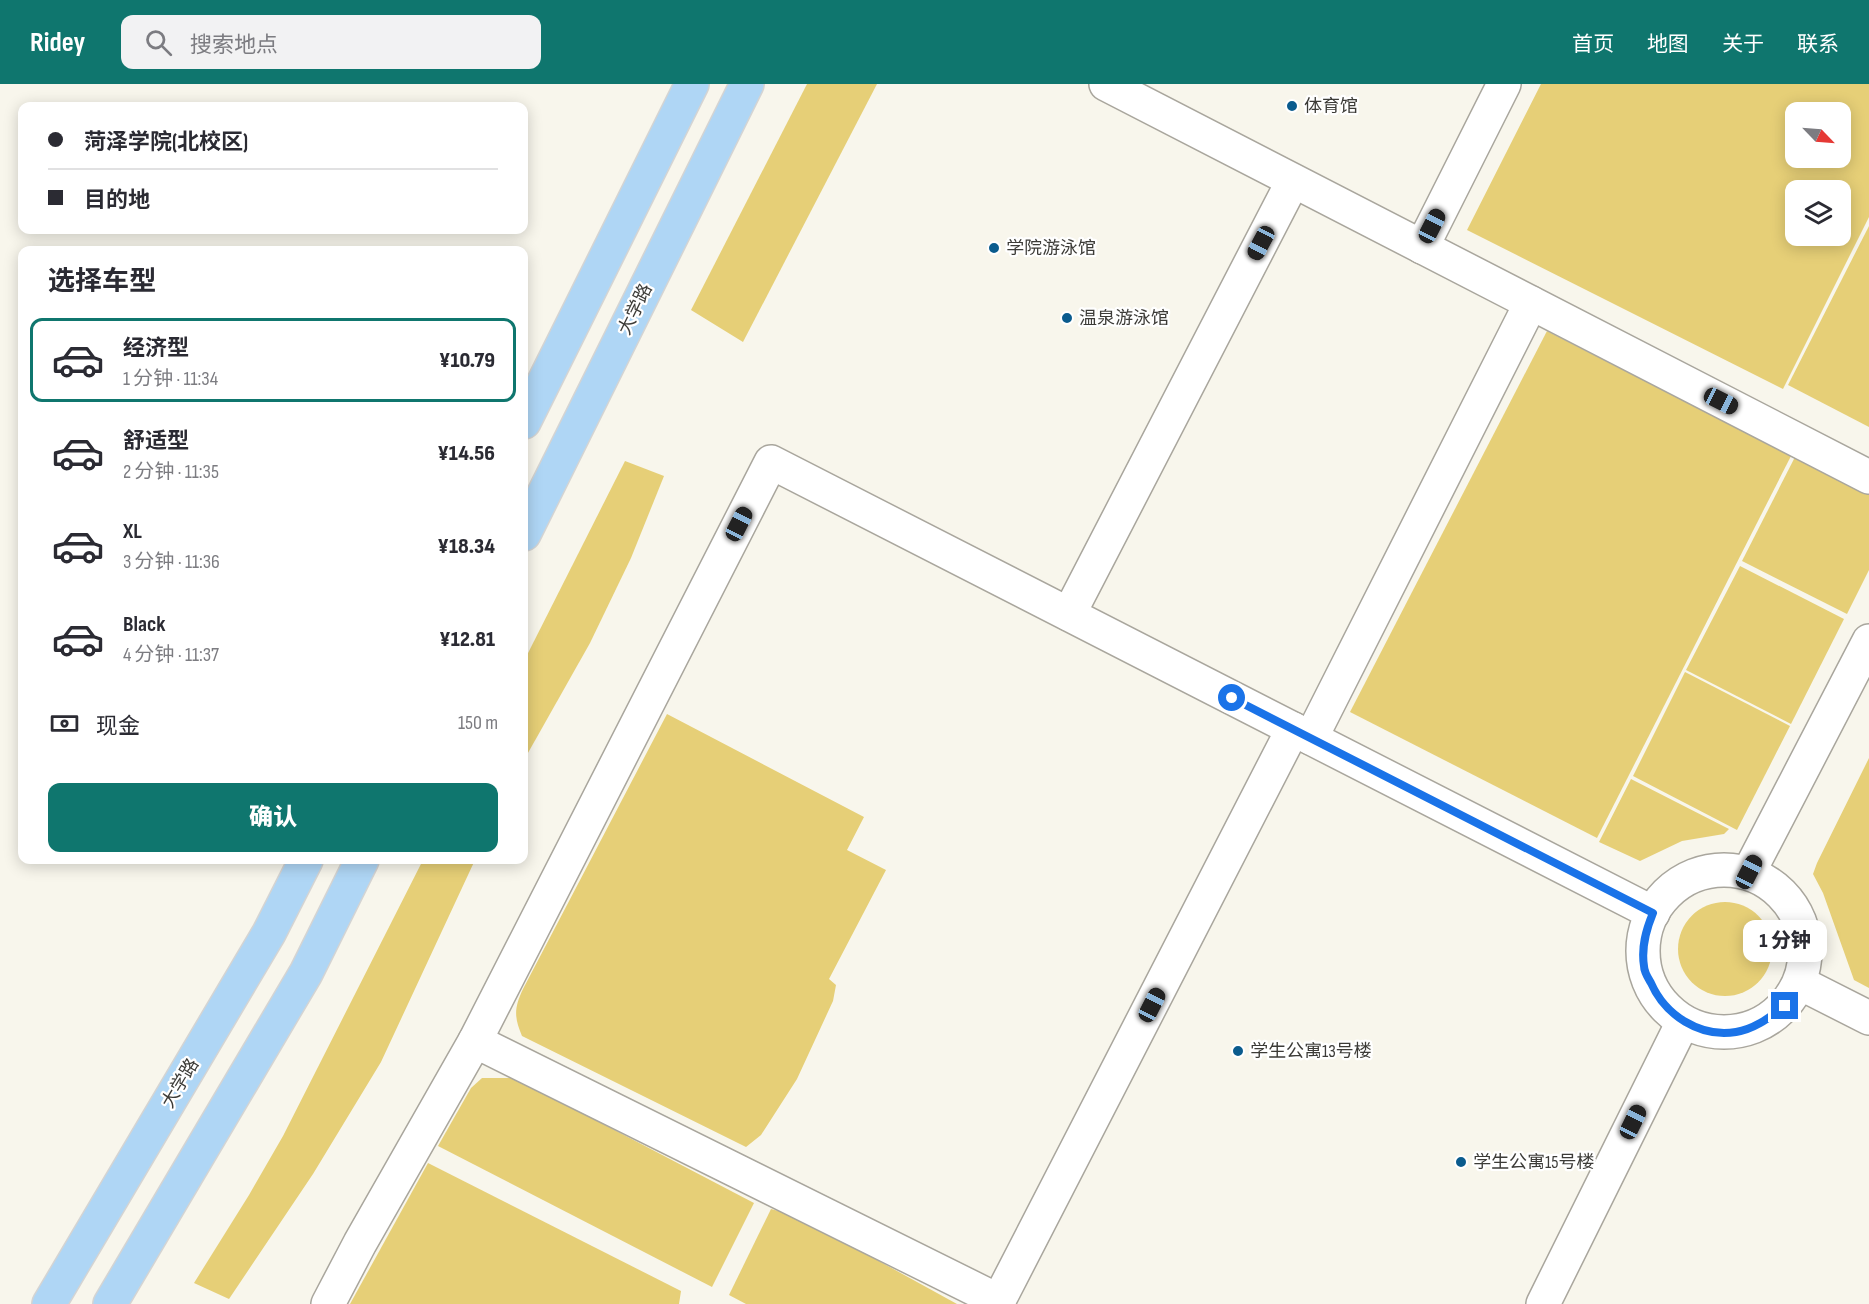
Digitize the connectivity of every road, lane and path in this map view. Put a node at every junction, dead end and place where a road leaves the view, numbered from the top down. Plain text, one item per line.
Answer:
1 (692, 84) edge
2 (747, 84) edge
3 (1106, 84) edge
4 (1504, 84) edge
5 (1293, 181) junction
6 (1422, 247) junction
7 (1531, 303) junction
8 (528, 414) edge
9 (1869, 477) edge
10 (528, 526) edge
11 (1069, 614) junction
12 (1869, 641) edge
13 (1302, 733) junction
14 (304, 864) edge
15 (360, 864) edge
16 (1749, 872) junction
17 (1653, 913) junction
18 (1800, 983) junction
19 (1869, 1018) edge
20 (1683, 1022) junction
21 (476, 1041) junction
22 (998, 1303) edge
23 (49, 1304) edge
24 (110, 1304) edge
25 (328, 1304) edge
26 (1543, 1304) edge

1 - 8 main road
2 - 10 main road, 大学路
3 - 5 street
4 - 6 street
5 - 6 street
5 - 11 street
6 - 7 street
7 - 9 street
7 - 13 street
11 - 13 street
11 - 21 street
12 - 16 street
13 - 17 street
13 - 22 street
14 - 23 main road, 大学路
15 - 24 main road
16 - 17 street
16 - 18 street
17 - 20 street
18 - 19 street
18 - 20 street
20 - 26 street
21 - 22 street
21 - 25 street

